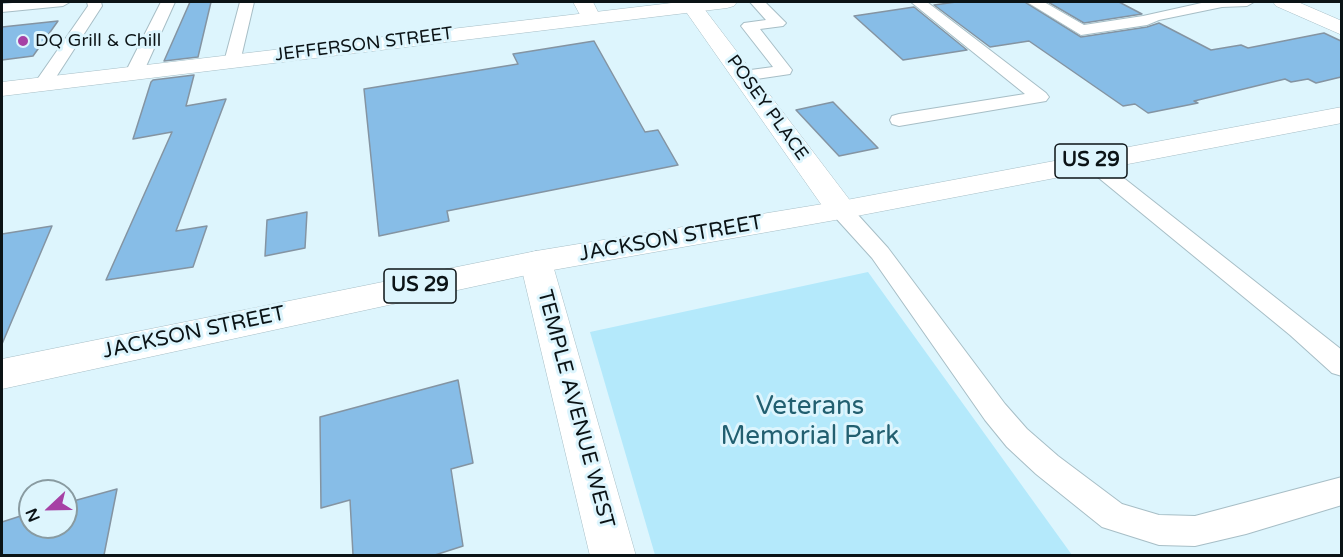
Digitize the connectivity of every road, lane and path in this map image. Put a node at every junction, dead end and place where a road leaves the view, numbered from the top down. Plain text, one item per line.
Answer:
1 (63, 2) edge
2 (94, 2) edge
3 (168, 2) edge
4 (248, 2) edge
5 (727, 2) edge
6 (757, 2) edge
7 (918, 2) edge
8 (1034, 2) edge
9 (1218, 2) edge
10 (1247, 2) edge
11 (1283, 2) edge
12 (692, 6) junction
13 (2, 8) edge
14 (587, 10) edge
15 (1341, 29) edge
16 (232, 62) junction
17 (134, 73) junction
18 (743, 76) junction
19 (43, 84) junction
20 (2, 89) edge
21 (1341, 115) edge
22 (898, 120) dead end
23 (1090, 161) junction
24 (841, 210) junction
25 (536, 262) junction
26 (1341, 366) edge
27 (2, 374) edge
28 (1341, 491) edge
29 (613, 555) edge

1 - 13 lane
2 - 19 lane
3 - 17 lane
4 - 16 lane
5 - 12 main road, JEFFERSON STREET
6 - 18 lane
7 - 22 lane
8 - 9 lane
9 - 10 lane
11 - 15 main road
12 - 14 main road, JEFFERSON STREET
12 - 18 main road, POSEY PLACE
14 - 16 main road, JEFFERSON STREET
16 - 17 main road, JEFFERSON STREET
17 - 19 main road, JEFFERSON STREET
18 - 24 main road, POSEY PLACE
19 - 20 main road, JEFFERSON STREET
21 - 23 main road, JACKSON STREET / US 29
23 - 24 main road, JACKSON STREET / US 29
23 - 26 lane
24 - 25 main road, JACKSON STREET / US 29
24 - 28 lane
25 - 27 main road, JACKSON STREET / US 29
25 - 29 main road, TEMPLE AVENUE WEST

